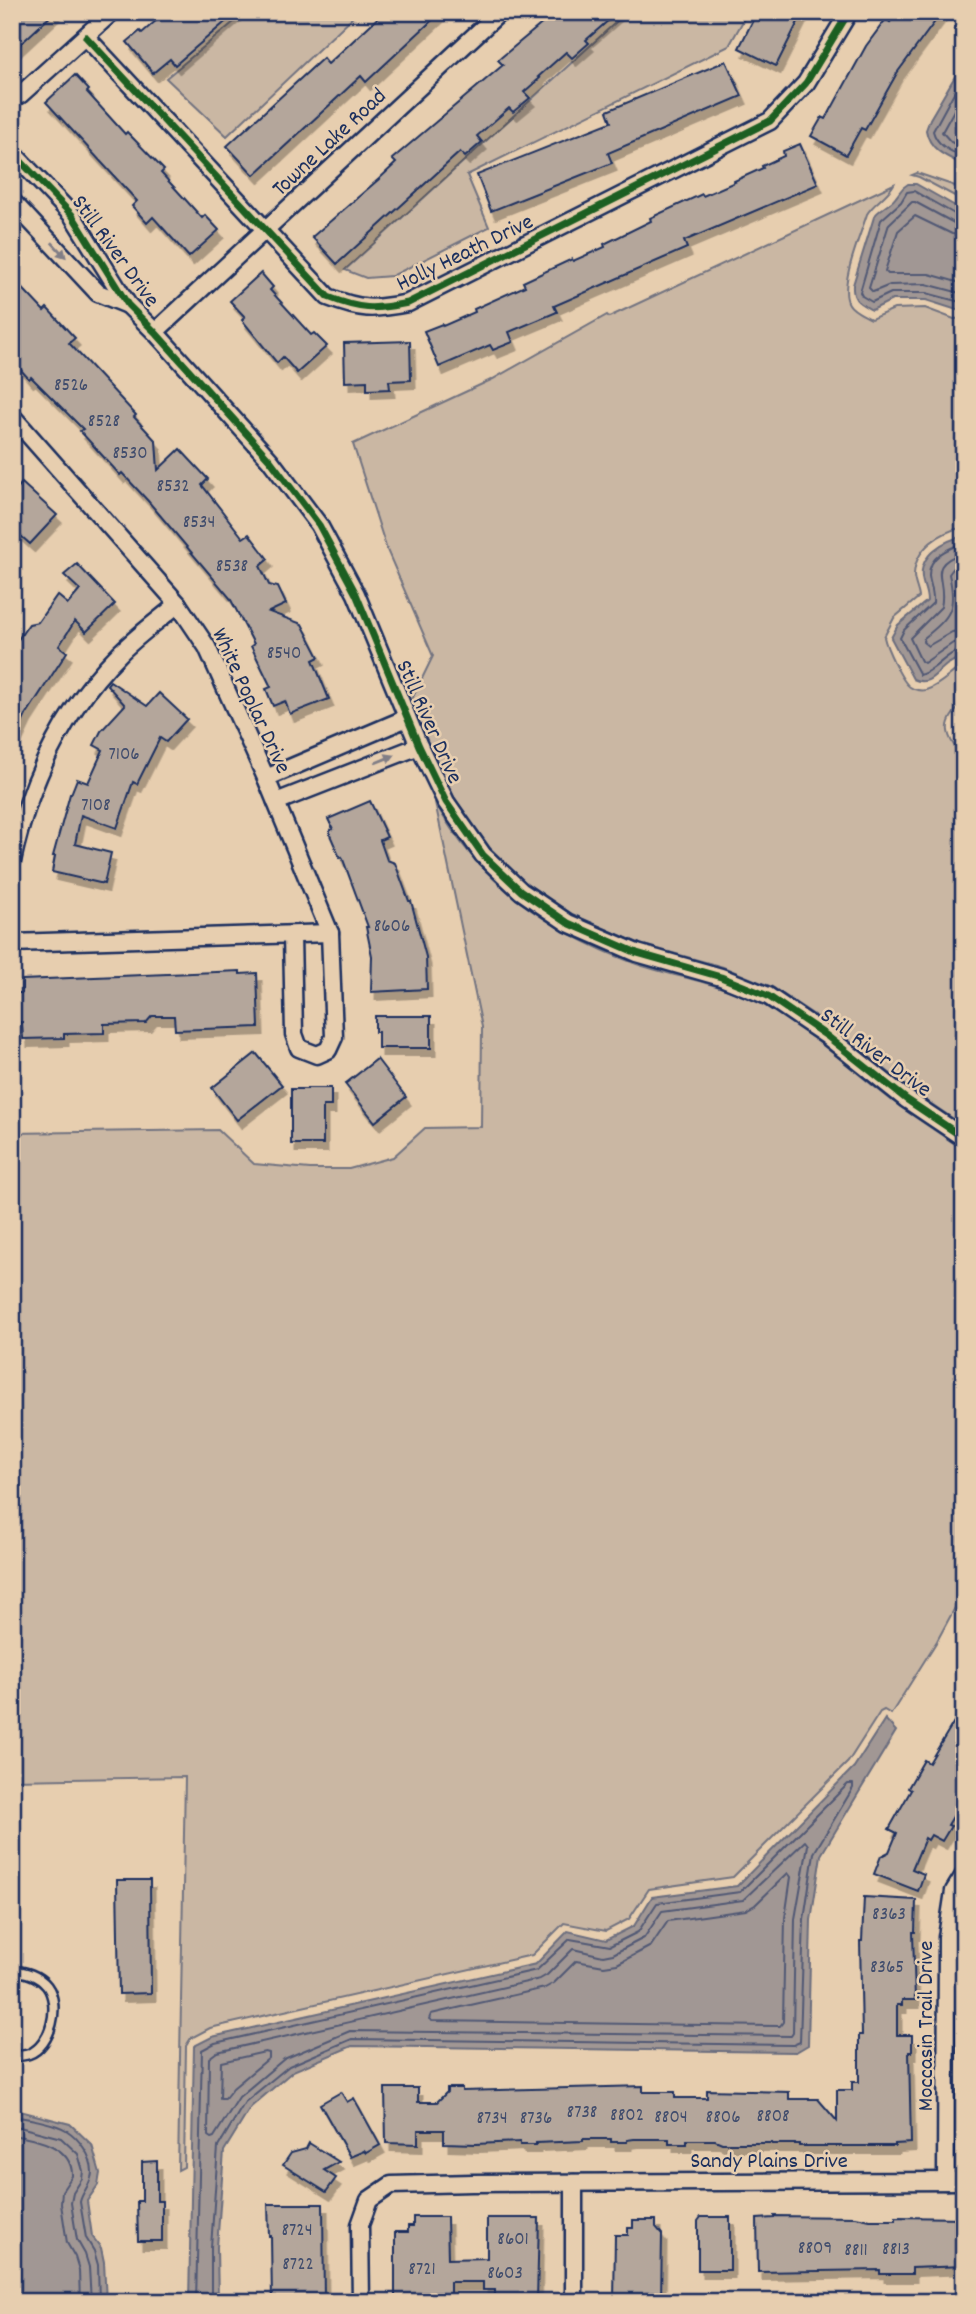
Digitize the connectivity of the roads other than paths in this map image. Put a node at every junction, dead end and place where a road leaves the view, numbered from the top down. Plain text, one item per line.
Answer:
1 (112, 12) edge
2 (500, 12) edge
3 (849, 12) edge
4 (86, 37) junction
5 (20, 94) dead end
6 (12, 152) edge
7 (12, 201) edge
8 (265, 230) junction
9 (128, 305) junction
10 (155, 332) junction
11 (16, 428) edge
12 (178, 604) junction
13 (407, 718) junction
14 (344, 744) junction
15 (419, 746) junction
16 (356, 771) junction
17 (266, 778) junction
18 (276, 802) junction
19 (12, 861) edge
20 (330, 933) junction
21 (292, 934) junction
22 (12, 943) edge
23 (964, 1138) edge
24 (964, 1875) edge
25 (12, 1970) edge
26 (12, 2056) edge
27 (946, 2181) junction
28 (964, 2181) edge
29 (574, 2183) junction
30 (361, 2302) edge
31 (574, 2302) edge

1 - 4 street
2 - 8 street, Towne Lake Road
3 - 8 street, Holly Heath Drive
4 - 5 street
4 - 8 street, Holly Heath Drive
6 - 9 street, Still River Drive
7 -> 9 street, Still River Drive
8 - 10 street, Towne Lake Road
9 - 10 street, Still River Drive
10 - 13 street, Still River Drive
11 - 12 street, White Poplar Drive
12 - 17 street, White Poplar Drive
12 - 19 street
13 - 14 street
13 - 15 street, Still River Drive
14 - 16 street
14 - 17 street
16 -> 15 street
15 - 23 street, Still River Drive
16 - 18 street
17 - 18 street, White Poplar Drive
18 - 20 street, White Poplar Drive
20 - 21 street
20 - 21 street, White Poplar Drive
21 - 22 street
24 - 27 street, Moccasin Trail Drive
25 - 26 lane
27 - 28 street, Sandy Plains Drive
27 - 29 street, Sandy Plains Drive
29 - 30 street, Sandy Plains Drive
29 - 31 street

